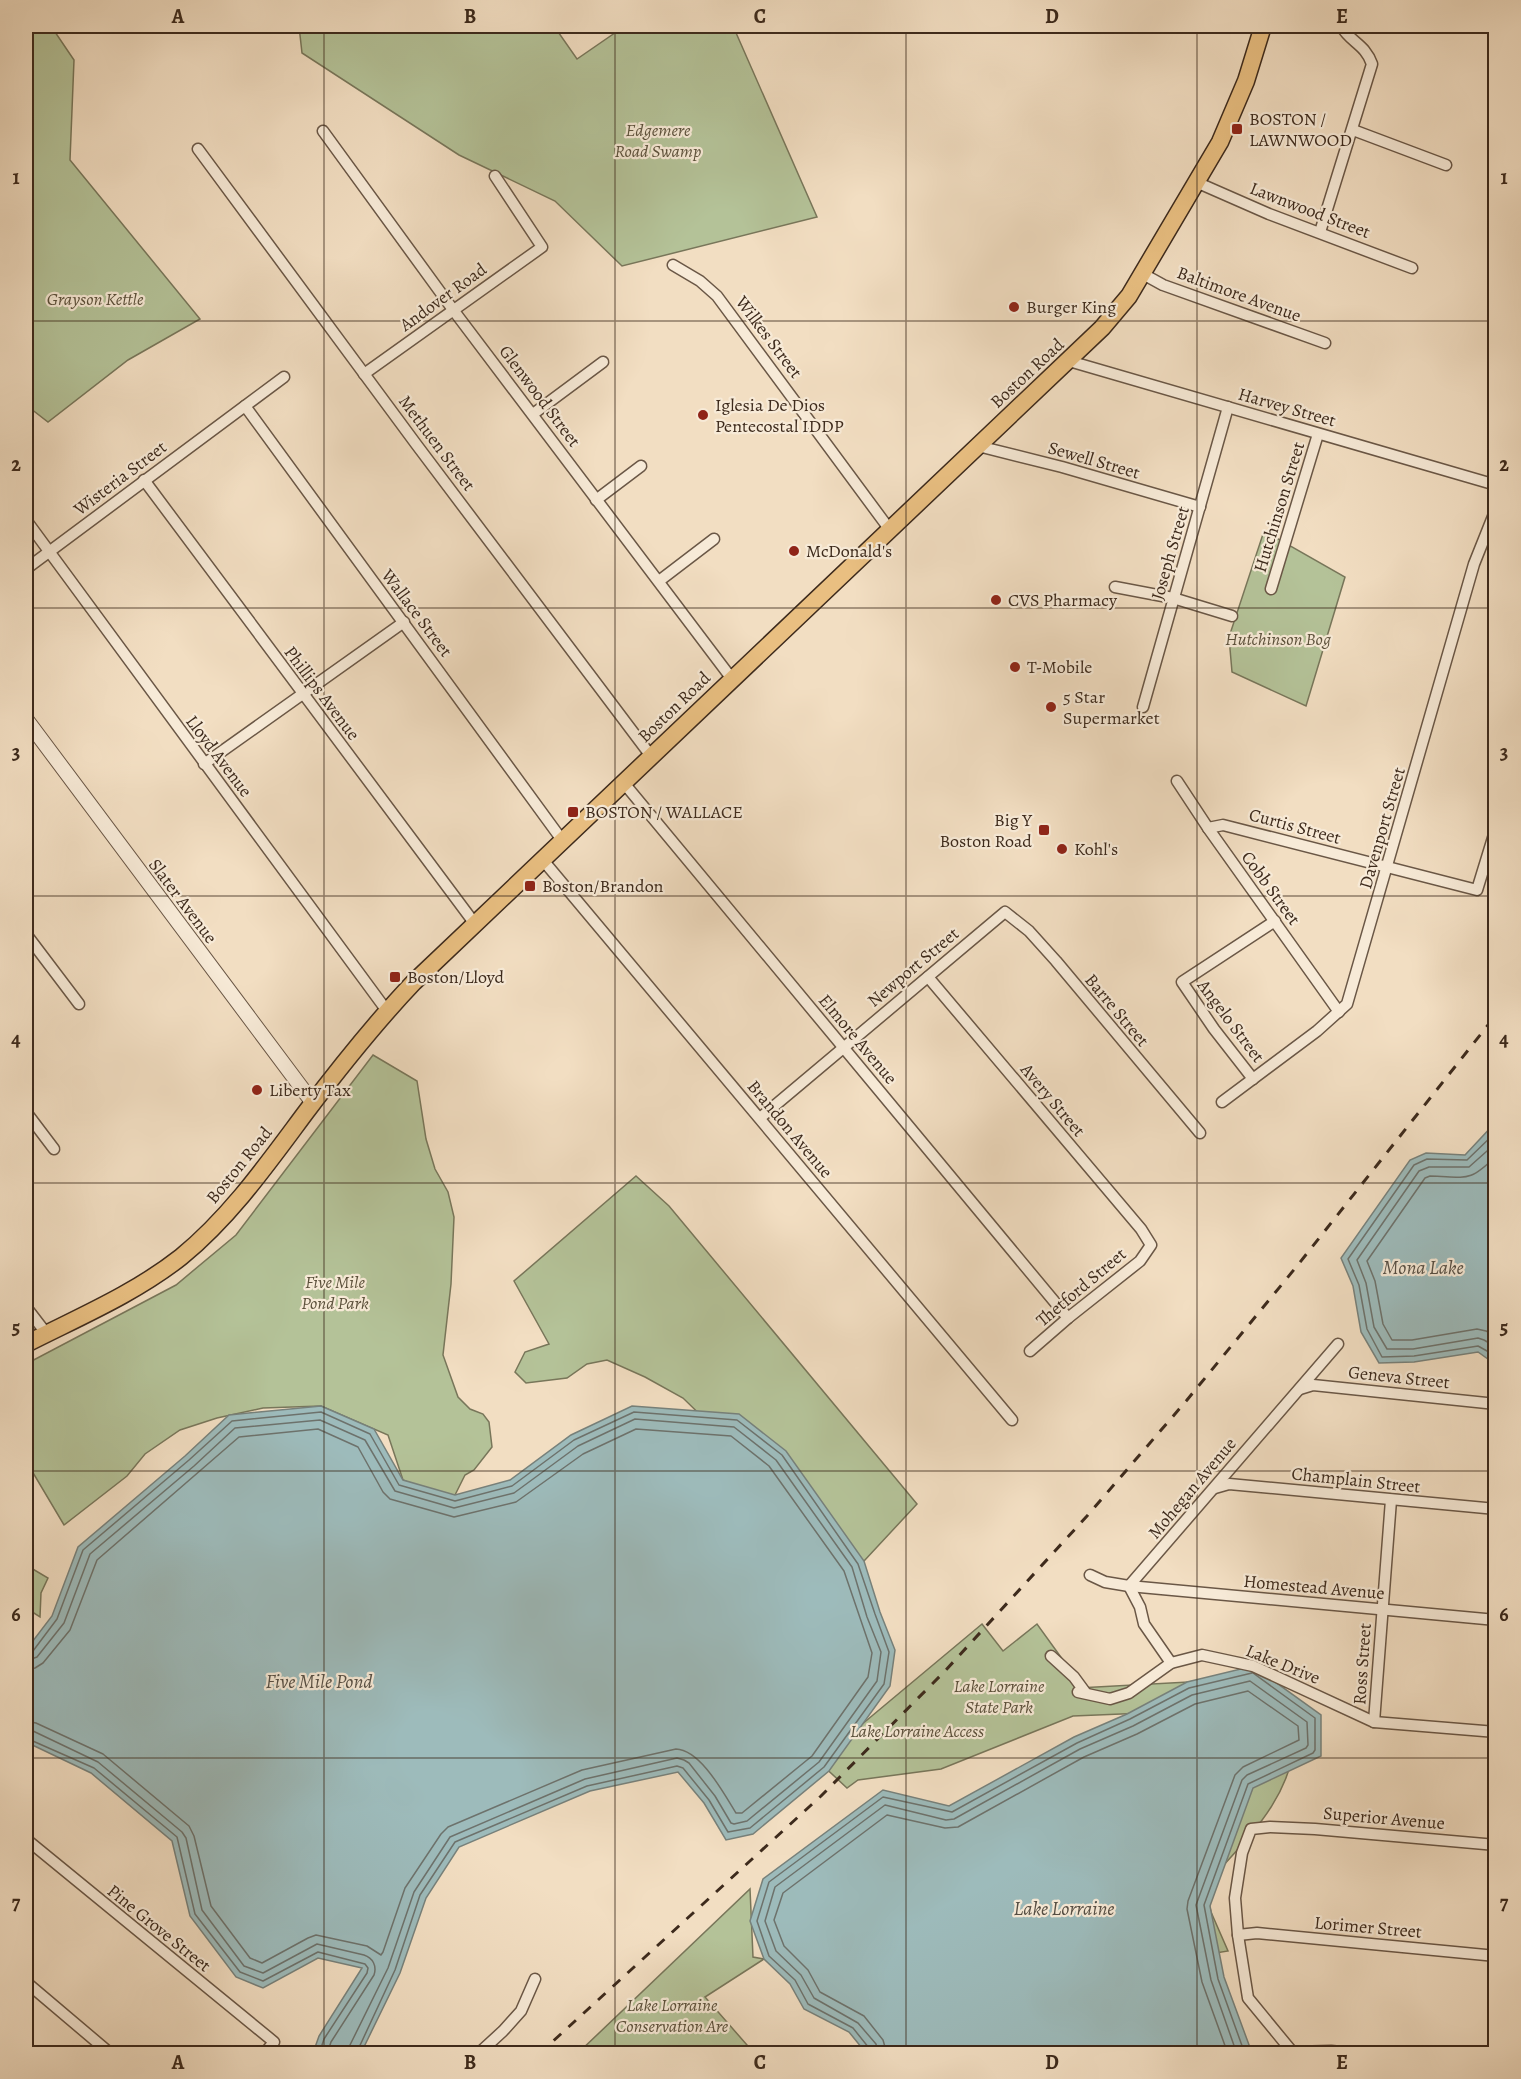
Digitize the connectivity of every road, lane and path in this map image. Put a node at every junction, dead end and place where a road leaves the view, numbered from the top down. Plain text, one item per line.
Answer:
1 (1263, 26) edge
2 (1341, 26) edge
3 (1353, 130) junction
4 (323, 131) dead end
5 (198, 149) dead end
6 (1446, 165) dead end
7 (495, 176) dead end
8 (1196, 182) junction
9 (1320, 232) junction
10 (673, 265) dead end
11 (1412, 268) dead end
12 (1143, 274) junction
13 (454, 310) junction
14 (1325, 343) dead end
15 (1069, 361) junction
16 (603, 362) dead end
17 (364, 374) junction
18 (284, 377) dead end
19 (245, 406) junction
20 (1228, 408) junction
21 (533, 414) junction
22 (1318, 434) junction
23 (978, 446) junction
24 (642, 466) dead end
25 (144, 480) junction
26 (1496, 485) edge
27 (596, 500) junction
28 (1200, 507) junction
29 (1496, 509) edge
30 (26, 520) edge
31 (890, 530) junction
32 (714, 539) dead end
33 (49, 552) junction
34 (26, 569) edge
35 (658, 580) junction
36 (1115, 587) dead end
37 (1271, 589) dead end
38 (1173, 598) junction
39 (1232, 616) dead end
40 (404, 622) junction
41 (732, 679) junction
42 (303, 695) junction
43 (1143, 707) dead end
44 (26, 720) edge
45 (651, 756) junction
46 (204, 764) junction
47 (623, 782) junction
48 (1177, 782) dead end
49 (1208, 828) junction
50 (1496, 828) edge
51 (562, 840) junction
52 (542, 859) junction
53 (1387, 868) junction
54 (1005, 912) joint
55 (1275, 921) junction
56 (475, 924) junction
57 (26, 934) edge
58 (928, 977) junction
59 (79, 1004) dead end
60 (387, 1011) junction
61 (1339, 1012) junction
62 (843, 1047) junction
63 (1253, 1079) junction
64 (1222, 1102) dead end
65 (313, 1103) junction
66 (26, 1112) edge
67 (760, 1118) junction
68 (1200, 1133) dead end
69 (54, 1149) dead end
70 (1151, 1245) joint
71 (26, 1307) edge
72 (1068, 1318) junction
73 (46, 1334) junction
74 (26, 1344) edge
75 (1338, 1344) dead end
76 (1030, 1351) dead end
77 (1300, 1389) junction
78 (1496, 1404) edge
79 (1012, 1420) dead end
80 (1214, 1488) junction
81 (1391, 1500) junction
82 (1496, 1509) edge
83 (1090, 1575) dead end
84 (1129, 1586) junction
85 (1382, 1610) junction
86 (1496, 1620) edge
87 (1051, 1656) dead end
88 (1171, 1663) junction
89 (1374, 1722) junction
90 (1496, 1732) edge
91 (26, 1839) edge
92 (1496, 1845) edge
93 (1238, 1935) junction
94 (1496, 1956) edge
95 (535, 1979) dead end
96 (26, 1982) edge
97 (1293, 2053) edge
98 (111, 2054) edge
99 (264, 2054) edge
100 (478, 2054) edge
101 (1362, 2054) edge

1 - 8 main road, Boston Road
2 - 3 street
3 - 6 street
3 - 9 street
4 - 13 street, Glenwood Street
5 - 17 street, Methuen Street
7 - 13 street, Andover Road
8 - 9 street, Lawnwood Street
8 - 12 main road, Boston Road
9 - 11 street, Lawnwood Street
10 - 31 street, Wilkes Street
12 - 14 street, Baltimore Avenue
12 - 15 main road, Boston Road
13 - 17 street, Andover Road
13 - 21 street, Glenwood Street
15 - 20 street, Harvey Street
15 - 23 main road, Boston Road
16 - 21 street
17 - 45 street, Methuen Street
18 - 19 street
19 - 25 street, Wisteria Street
19 - 40 street, Wallace Street
20 - 22 street, Harvey Street
20 - 28 street, Joseph Street
21 - 27 street, Glenwood Street
22 - 26 street, Harvey Street
22 - 37 street, Hutchinson Street
23 - 28 street, Sewell Street
23 - 31 main road, Boston Road
24 - 27 street
25 - 33 street, Wisteria Street
25 - 42 street, Phillips Avenue
27 - 35 street, Glenwood Street
28 - 38 street, Joseph Street
29 - 53 street, Davenport Street
30 - 33 street, Lloyd Avenue
31 - 41 main road, Boston Road
32 - 35 street
33 - 34 street, Wisteria Street
33 - 46 street, Lloyd Avenue
35 - 41 street, Glenwood Street
36 - 38 street
38 - 39 street
38 - 43 street, Joseph Street
40 - 42 street
40 - 51 street, Wallace Street
41 - 45 main road, Boston Road
42 - 46 street
42 - 56 street, Phillips Avenue
44 - 65 street, Slater Avenue
45 - 47 main road, Boston Road
46 - 60 street, Lloyd Avenue
47 - 51 main road, Boston Road
47 - 62 street, Elmore Avenue
48 - 49 street, Cobb Street
49 - 53 street, Curtis Street
49 - 55 street, Cobb Street
50 - 53 street, Curtis Street
51 - 52 main road, Boston Road
52 - 56 main road, Boston Road
52 - 67 street, Brandon Avenue
53 - 61 street, Davenport Street
54 - 58 street, Newport Street
54 - 68 street, Barre Street
55 - 61 street, Cobb Street
55 - 63 street, Angelo Street
56 - 60 main road, Boston Road
57 - 59 street
58 - 62 street, Newport Street
58 - 70 street, Avery Street
60 - 65 main road, Boston Road
61 - 63 street, Davenport Street
62 - 67 street, Newport Street
62 - 72 street, Elmore Avenue
63 - 64 street, Davenport Street
65 - 73 main road, Boston Road
66 - 69 street
67 - 79 street, Brandon Avenue
70 - 72 street, Thetford Street
71 - 73 street
72 - 76 street, Thetford Street
73 - 74 main road, Boston Road
75 - 77 street, Mohegan Avenue
77 - 78 street, Geneva Street
77 - 80 street, Mohegan Avenue
80 - 81 street, Champlain Street
80 - 84 street, Mohegan Avenue
81 - 82 street, Champlain Street
81 - 85 street, Ross Street
83 - 84 street, Homestead Avenue
84 - 85 street, Homestead Avenue
84 - 88 street
85 - 86 street, Homestead Avenue
85 - 89 street, Ross Street
87 - 88 street, Lake Drive
88 - 89 street, Lake Drive
89 - 90 street
91 - 99 street, Pine Grove Street
92 - 93 street, Superior Avenue
93 - 94 street, Lorimer Street
93 - 97 street
95 - 100 street
96 - 98 street
97 - 101 street

